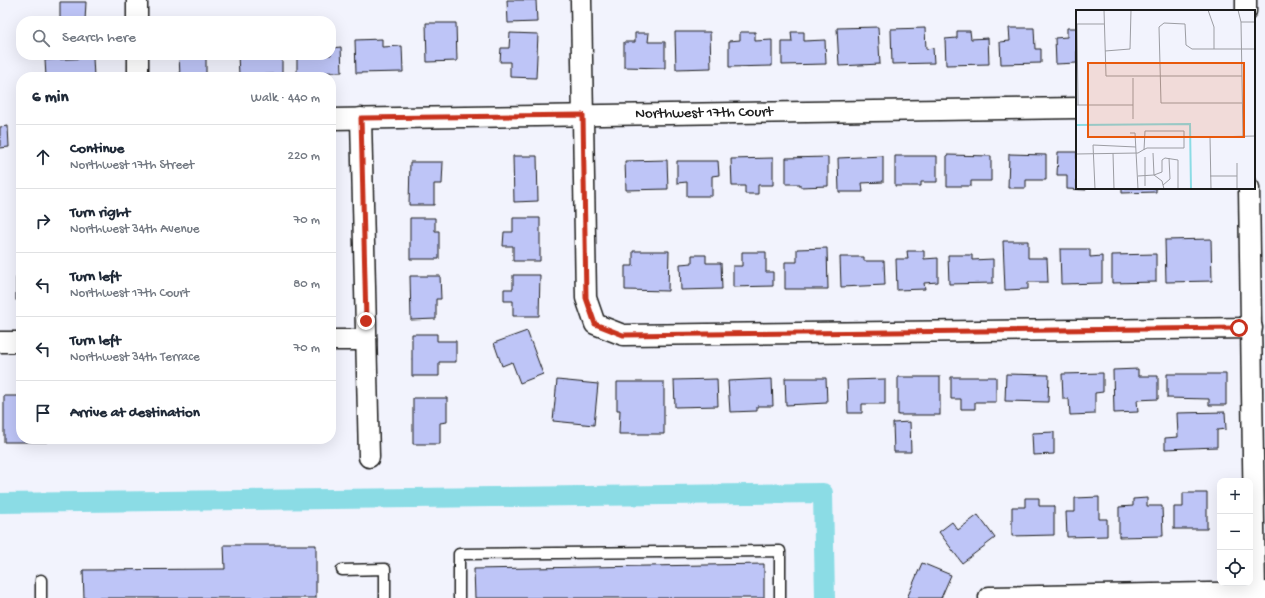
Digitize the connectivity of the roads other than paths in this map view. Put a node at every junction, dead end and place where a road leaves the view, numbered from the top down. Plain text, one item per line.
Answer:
1 (137, 0) edge
2 (581, 0) edge
3 (137, 16) edge
4 (138, 60) edge
5 (138, 72) edge
6 (1076, 108) edge
7 (583, 115) junction
8 (361, 118) junction
9 (336, 119) edge
10 (1249, 189) edge
11 (1252, 328) junction
12 (336, 340) edge
13 (366, 340) junction
14 (0, 342) edge
15 (16, 342) edge
16 (369, 457) dead end
17 (342, 570) dead end
18 (41, 580) dead end
19 (1260, 592) edge
20 (989, 597) edge
21 (41, 598) edge
22 (385, 598) edge
23 (459, 598) edge
24 (780, 598) edge

1 - 3 street
2 - 7 street
4 - 5 street
6 - 7 street, Northwest 17th Court
7 - 8 street, Northwest 17th Court
7 - 11 street
8 - 9 street, Northwest 17th Court
8 - 13 street
10 - 11 street
11 - 19 street
12 - 13 street
13 - 16 street
14 - 15 street
17 - 22 lane
18 - 21 lane
19 - 20 street
23 - 24 lane

